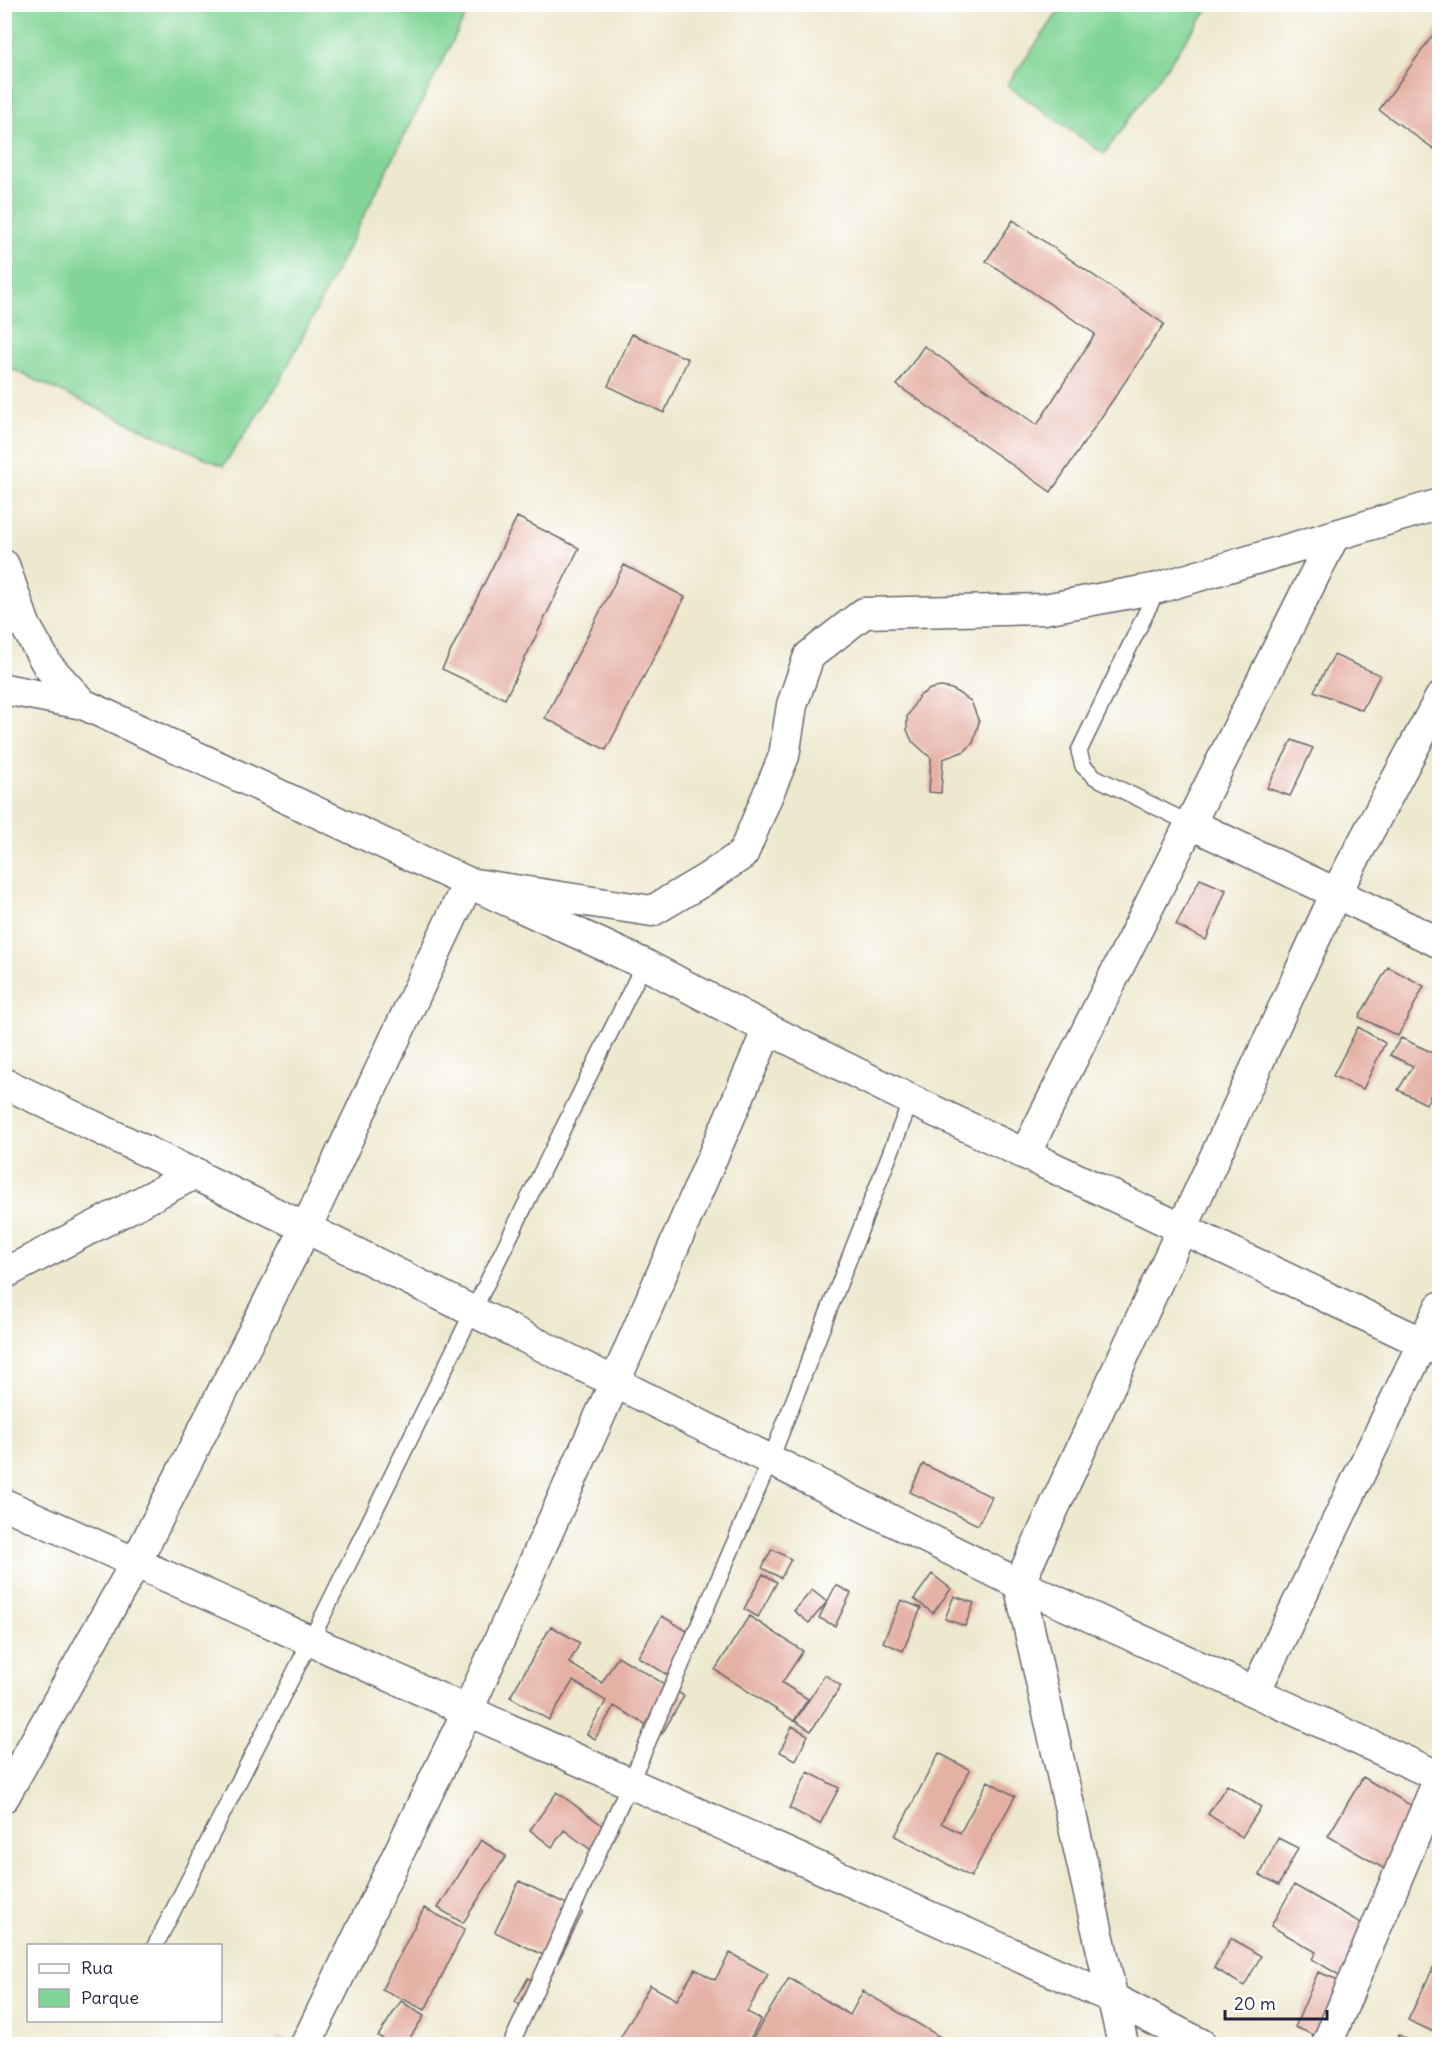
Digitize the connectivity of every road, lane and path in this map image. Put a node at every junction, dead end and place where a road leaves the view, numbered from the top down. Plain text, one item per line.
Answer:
1 (1440, 504) edge
2 (1335, 536) junction
3 (4, 565) edge
4 (1158, 588) junction
5 (4, 689) edge
6 (1440, 698) edge
7 (83, 704) junction
8 (1191, 824) junction
9 (468, 883) junction
10 (1336, 893) junction
11 (1440, 943) edge
12 (644, 964) junction
13 (768, 1029) junction
14 (4, 1083) edge
15 (911, 1100) junction
16 (1025, 1154) junction
17 (196, 1173) junction
18 (306, 1228) junction
19 (1183, 1229) junction
20 (4, 1274) edge
21 (1440, 1307) edge
22 (472, 1313) junction
23 (1431, 1347) edge
24 (615, 1382) junction
25 (770, 1461) junction
26 (4, 1504) edge
27 (136, 1562) junction
28 (1019, 1584) junction
29 (311, 1640) junction
30 (1255, 1692) junction
31 (468, 1710) junction
32 (1439, 1776) edge
33 (630, 1783) junction
34 (4, 1797) edge
35 (156, 1944) edge
36 (1112, 1998) junction
37 (306, 2044) edge
38 (511, 2044) edge
39 (1123, 2044) edge
40 (1201, 2044) edge
41 (1327, 2044) edge

1 - 2 street
2 - 4 street
2 - 8 street
3 - 7 street
4 - 8 lane
4 - 9 street
5 - 7 street
6 - 10 street
7 - 9 street
8 - 10 street
8 - 16 street
9 - 12 street
9 - 18 street
10 - 11 street
10 - 19 street
12 - 13 street
12 - 22 lane
13 - 15 street
13 - 24 street
14 - 17 street
15 - 16 street
15 - 25 lane
16 - 19 street
17 - 18 street
17 - 20 street
18 - 22 street
18 - 27 street
19 - 23 street
19 - 28 street
21 - 23 street
22 - 24 street
22 - 29 lane
23 - 30 street
24 - 25 street
24 - 31 street
25 - 28 street
25 - 33 lane
26 - 27 street
27 - 29 street
27 - 34 street
28 - 30 street
28 - 36 street
29 - 31 street
29 - 35 lane
30 - 32 street
31 - 33 street
31 - 37 street
32 - 41 street
33 - 36 street
33 - 38 lane
36 - 39 street
36 - 40 street

